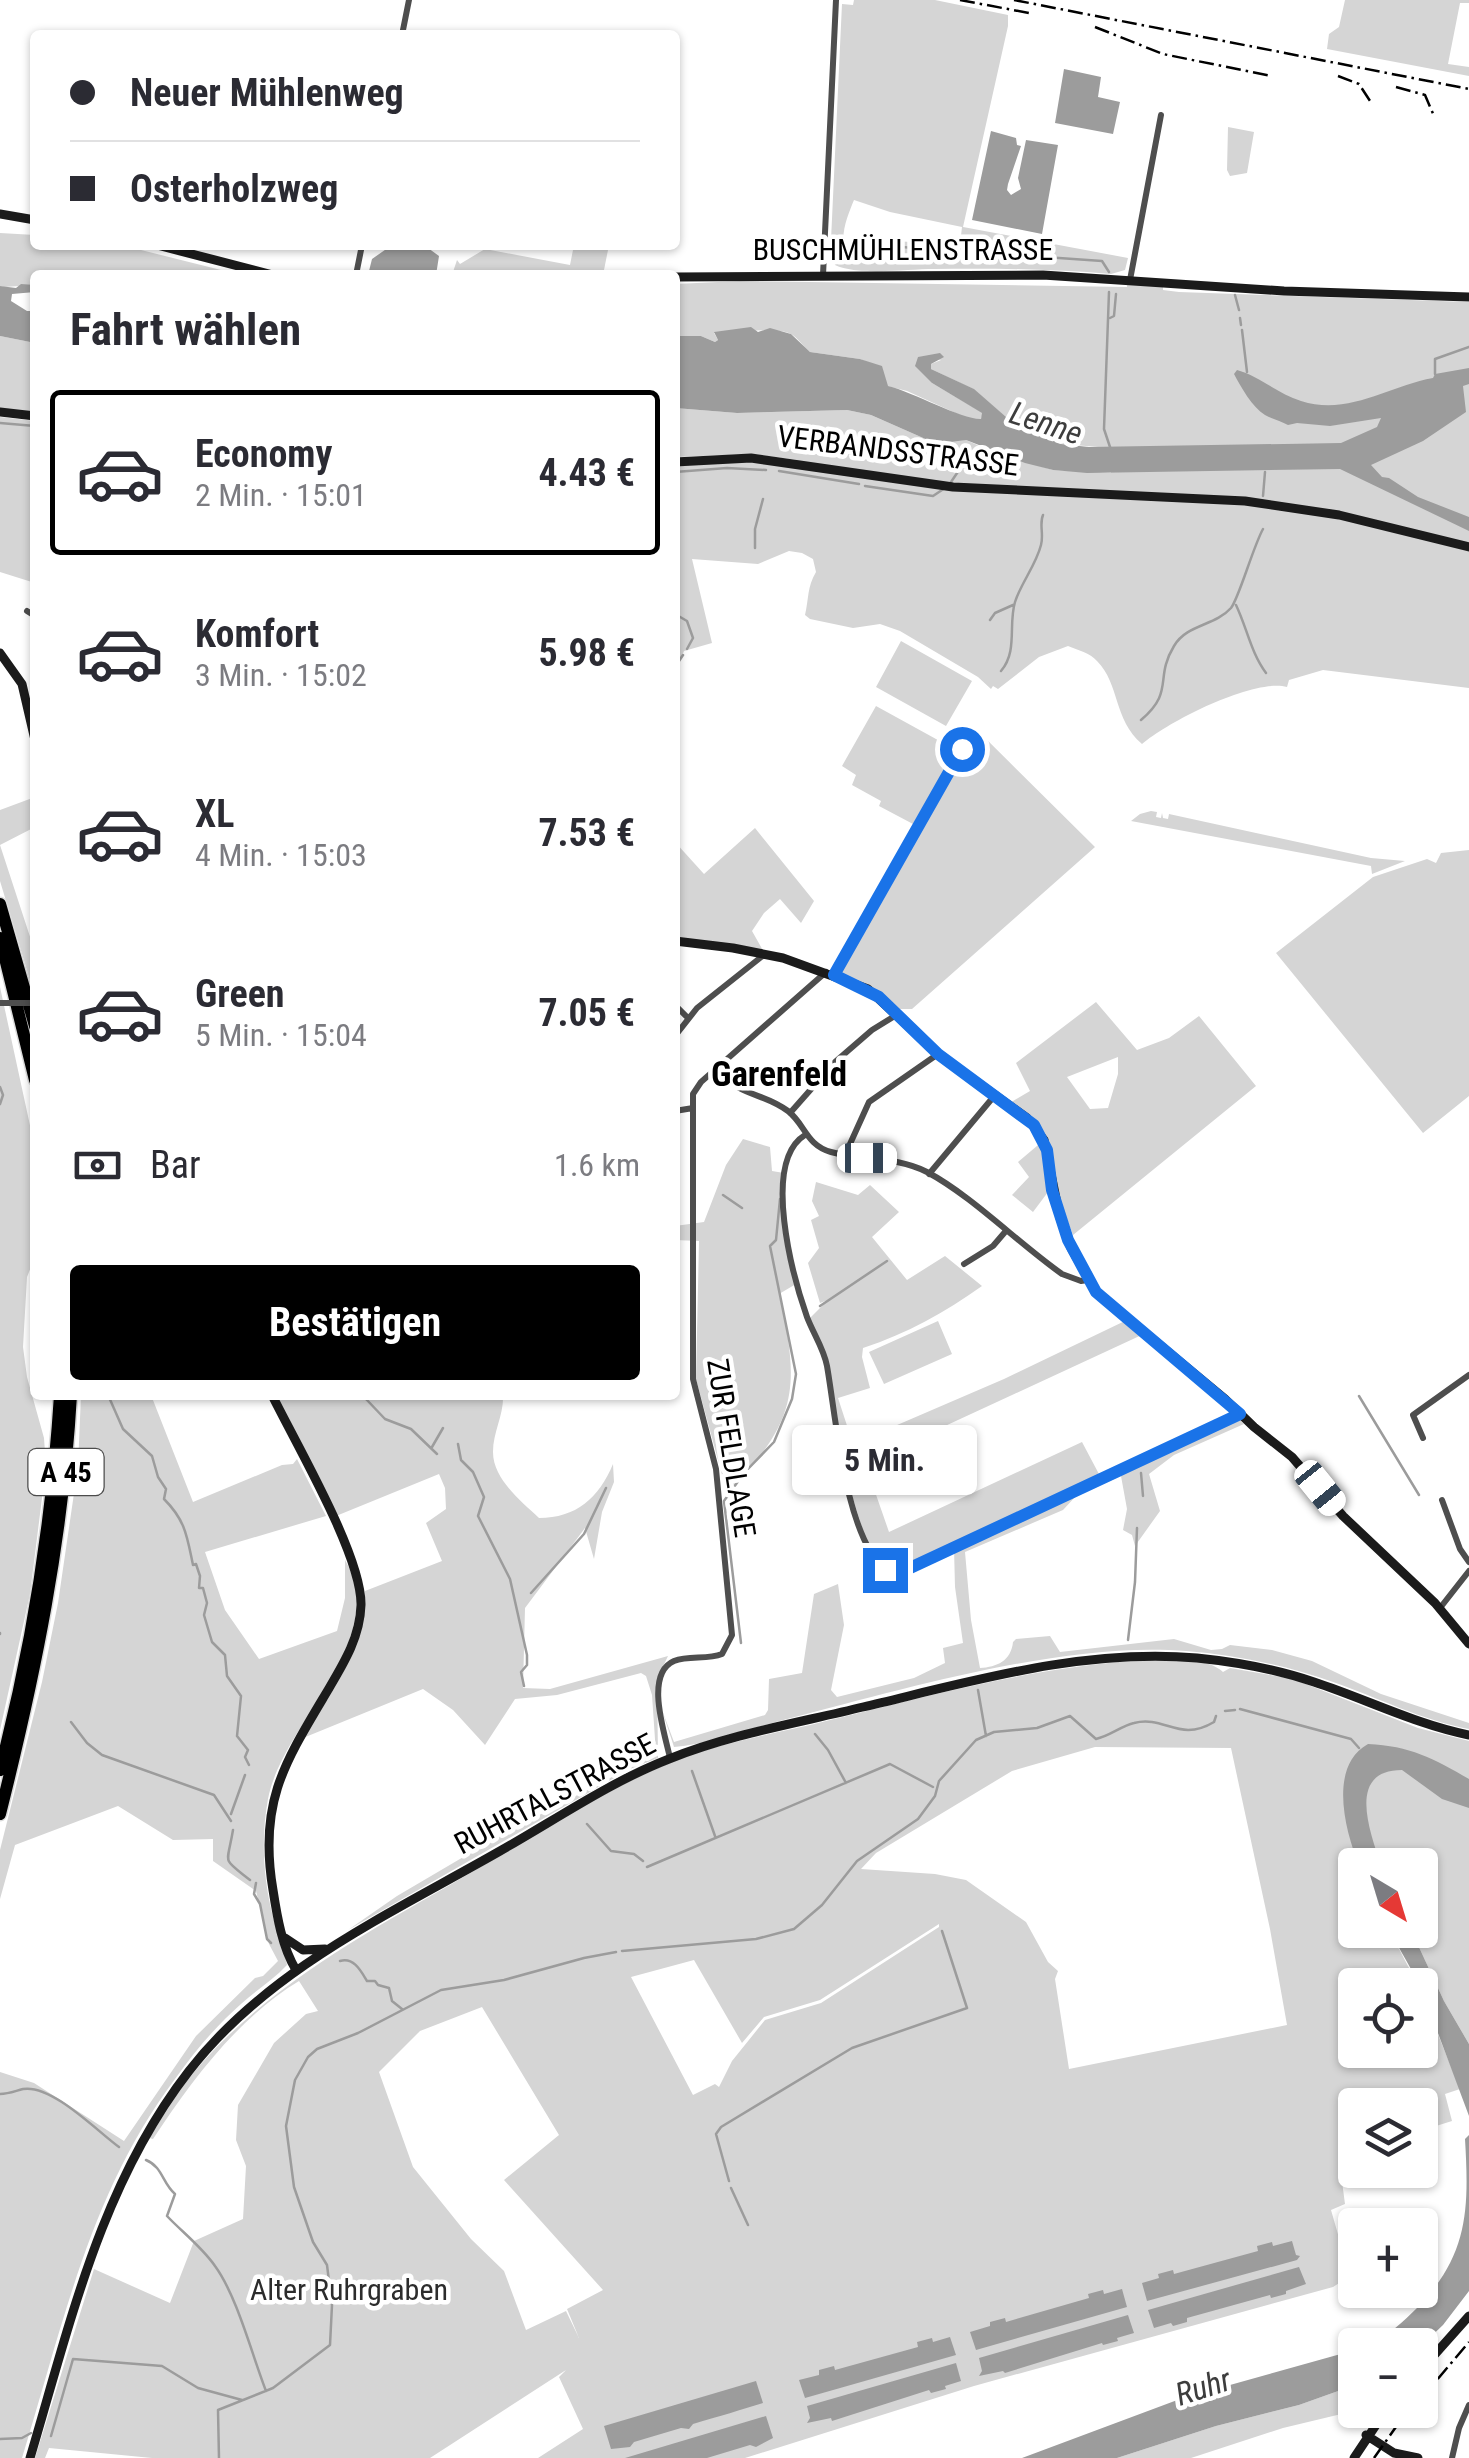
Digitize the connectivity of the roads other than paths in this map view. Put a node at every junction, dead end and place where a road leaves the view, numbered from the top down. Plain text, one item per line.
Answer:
1 (409, 0) edge
2 (836, 0) edge
3 (403, 30) edge
4 (1162, 115) dead end
5 (0, 214) edge
6 (30, 219) edge
7 (176, 250) edge
8 (254, 270) edge
9 (823, 275) junction
10 (680, 277) edge
11 (1130, 280) junction
12 (1469, 297) edge
13 (0, 412) edge
14 (30, 415) edge
15 (680, 461) edge
16 (1469, 547) edge
17 (0, 654) edge
18 (30, 701) edge
19 (968, 737) dead end
20 (0, 904) edge
21 (0, 938) edge
22 (680, 942) edge
23 (765, 954) junction
24 (830, 973) junction
25 (30, 1003) edge
26 (0, 1004) edge
27 (30, 1009) edge
28 (680, 1010) edge
29 (898, 1014) junction
30 (688, 1018) junction
31 (680, 1029) edge
32 (938, 1054) junction
33 (30, 1060) edge
34 (716, 1069) junction
35 (995, 1095) junction
36 (692, 1108) junction
37 (680, 1109) edge
38 (790, 1113) junction
39 (805, 1135) junction
40 (845, 1155) junction
41 (929, 1174) junction
42 (1005, 1232) junction
43 (964, 1264) dead end
44 (1087, 1280) junction
45 (1469, 1376) edge
46 (60, 1400) edge
47 (71, 1400) edge
48 (274, 1400) edge
49 (1240, 1414) junction
50 (1424, 1438) dead end
51 (1442, 1500) dead end
52 (1469, 1562) edge
53 (1469, 1571) edge
54 (1440, 1608) junction
55 (1469, 1644) edge
56 (1469, 1736) edge
57 (670, 1758) junction
58 (0, 1770) edge
59 (0, 1814) edge
60 (288, 1942) junction
61 (328, 1949) junction
62 (300, 1968) junction
63 (1469, 2316) edge
64 (1438, 2351) edge
65 (1469, 2406) edge
66 (1372, 2428) edge
67 (1366, 2435) junction
68 (30, 2458) edge
69 (1354, 2458) edge
70 (1418, 2458) edge
71 (1452, 2458) edge

1 - 3 street
2 - 9 street
4 - 11 street
5 - 6 main road
7 - 8 main road
9 - 10 main road, BUSCHMÜHLENSTRASSE
9 - 11 main road, BUSCHMÜHLENSTRASSE
11 - 12 main road, BUSCHMÜHLENSTRASSE
13 - 14 main road
15 - 16 main road, VERBANDSSTRASSE
17 - 18 main road
19 - 24 street
20 - 27 highway
21 - 33 highway
22 - 23 main road
23 - 24 main road
23 - 30 street
24 - 29 main road
24 - 34 street
25 - 26 street, bridge
28 - 30 street
29 - 32 main road
29 - 38 street
30 - 31 street
32 - 35 main road
32 - 40 street
34 - 36 street
34 - 38 street
35 - 41 street
35 - 44 main road
36 - 37 street
36 - 57 street, ZUR FELDLAGE
38 - 39 street
39 - 40 street
39 - 49 street
40 - 41 street
41 - 42 street
42 - 43 street
42 - 44 street
44 - 49 main road
45 - 50 street
46 - 58 highway, A 45
47 - 59 highway, A 45
48 - 60 main road
49 - 54 main road
51 - 52 street
53 - 54 street
54 - 55 main road
56 - 57 main road, RUHRTALSTRASSE
57 - 61 main road, RUHRTALSTRASSE
60 - 61 main road
60 - 62 main road
61 - 62 main road, RUHRTALSTRASSE
62 - 68 main road, RUHRTALSTRASSE
63 - 64 main road
65 - 71 street
66 - 67 main road
67 - 69 main road
67 - 70 main road

